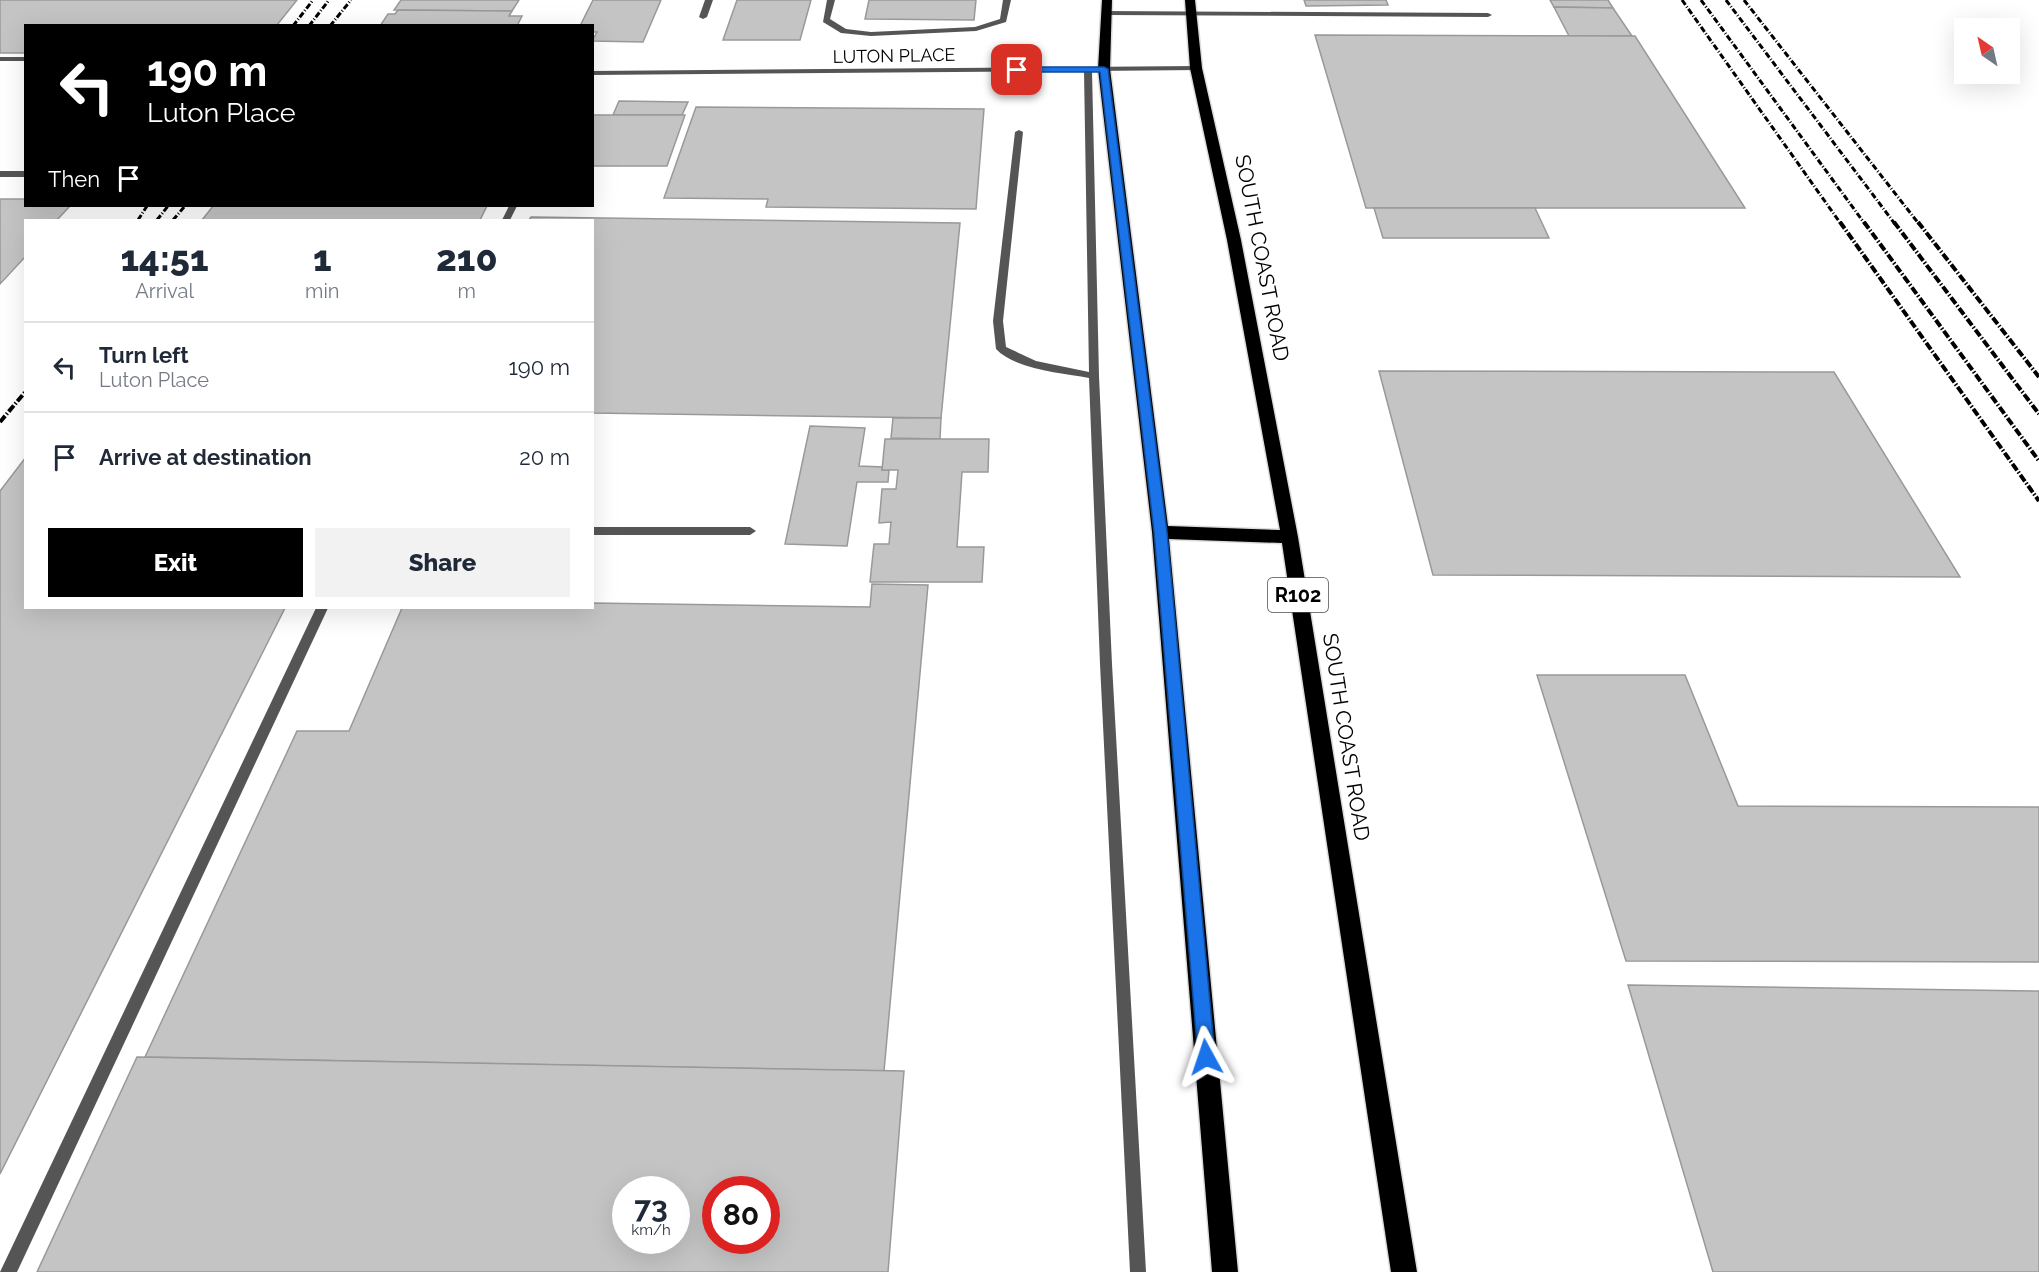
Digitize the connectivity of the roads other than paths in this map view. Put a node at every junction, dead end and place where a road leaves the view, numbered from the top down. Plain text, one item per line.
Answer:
1 (709, 0) edge
2 (831, 0) edge
3 (1007, 0) edge
4 (1106, 6) edge
5 (1191, 7) edge
6 (1488, 15) dead end
7 (703, 18) dead end
8 (0, 59) edge
9 (24, 59) edge
10 (1196, 68) junction
11 (1096, 69) junction
12 (594, 73) edge
13 (1019, 132) dead end
14 (0, 174) edge
15 (24, 174) edge
16 (1094, 376) junction
17 (594, 531) edge
18 (750, 531) dead end
19 (1160, 532) junction
20 (1290, 537) junction
21 (322, 609) edge
22 (8, 1272) edge
23 (1138, 1272) edge
24 (1225, 1272) edge
25 (1404, 1272) edge

1 - 7 lane
2 - 3 lane
4 - 5 lane
4 - 11 highway
5 - 6 lane
5 - 10 highway, SOUTH COAST ROAD / R102
8 - 9 lane
10 - 11 lane, LUTON PLACE
10 - 20 highway, SOUTH COAST ROAD / R102
11 - 12 lane, LUTON PLACE
11 - 16 lane
11 - 19 highway
13 - 16 lane
14 - 15 lane
16 - 23 lane
17 - 18 lane
19 - 20 highway
19 - 24 highway
20 - 25 highway, SOUTH COAST ROAD / R102
21 - 22 lane

